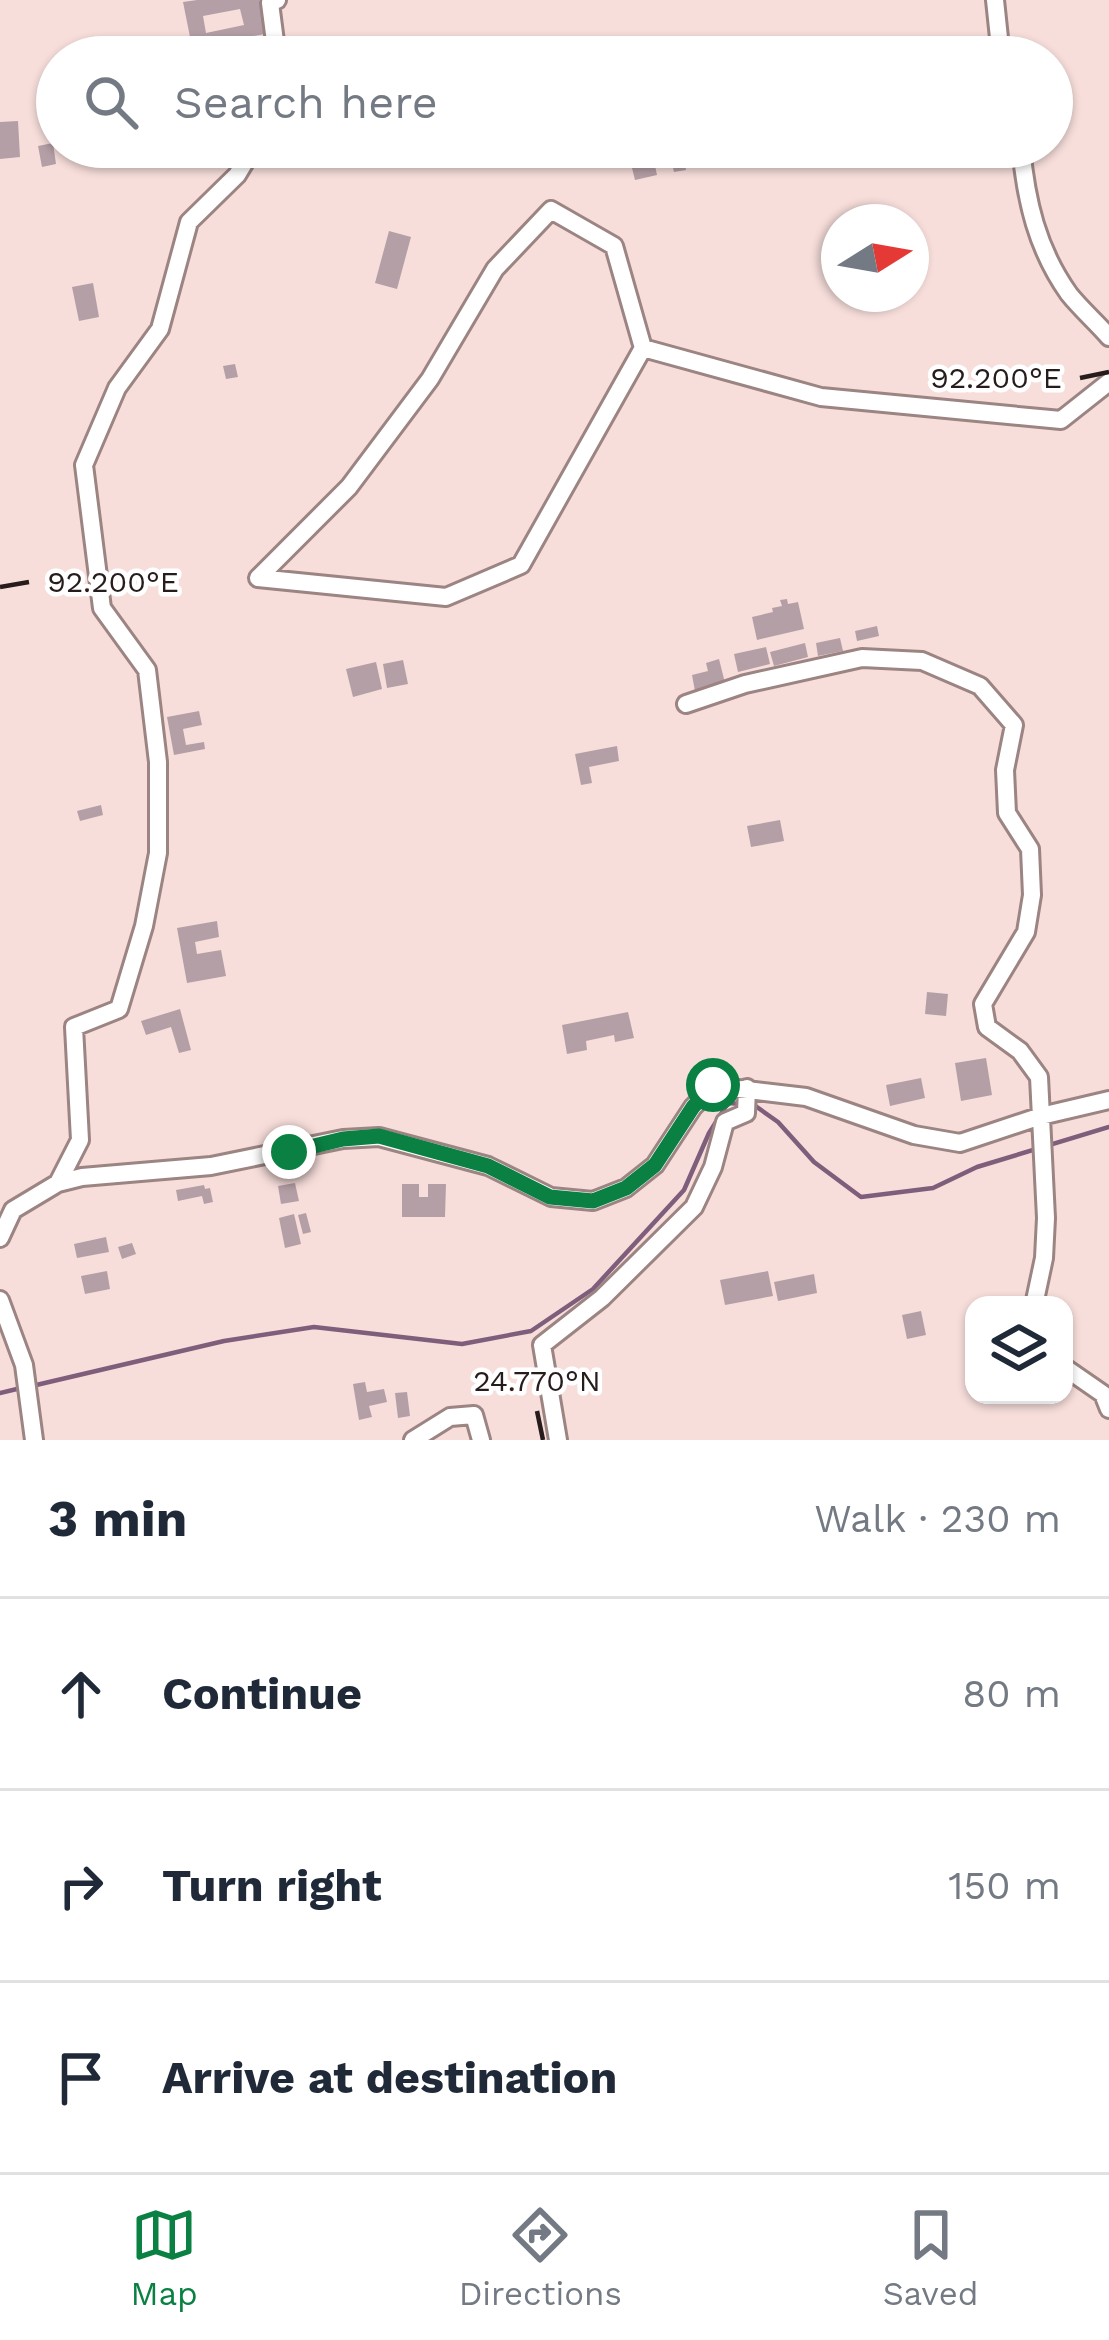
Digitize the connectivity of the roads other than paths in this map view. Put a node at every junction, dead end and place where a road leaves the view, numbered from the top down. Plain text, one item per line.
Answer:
1 (277, 0) edge
2 (995, 0) edge
3 (274, 36) edge
4 (998, 36) edge
5 (241, 168) edge
6 (1023, 168) edge
7 (1109, 337) edge
8 (643, 348) junction
9 (1109, 382) edge
10 (686, 704) dead end
11 (747, 1088) junction
12 (1109, 1100) edge
13 (1042, 1125) junction
14 (58, 1184) junction
15 (0, 1238) edge
16 (1036, 1296) edge
17 (0, 1300) edge
18 (1073, 1373) edge
19 (1109, 1409) edge
20 (34, 1440) edge
21 (413, 1440) edge
22 (481, 1440) edge
23 (558, 1440) edge

1 - 3 street
2 - 4 street
5 - 14 street
6 - 7 street
8 - 8 street
8 - 9 street
10 - 13 street
11 - 13 street
11 - 14 street
11 - 23 street
12 - 13 street
13 - 16 street
14 - 15 street
17 - 20 street
18 - 19 street
21 - 22 street

